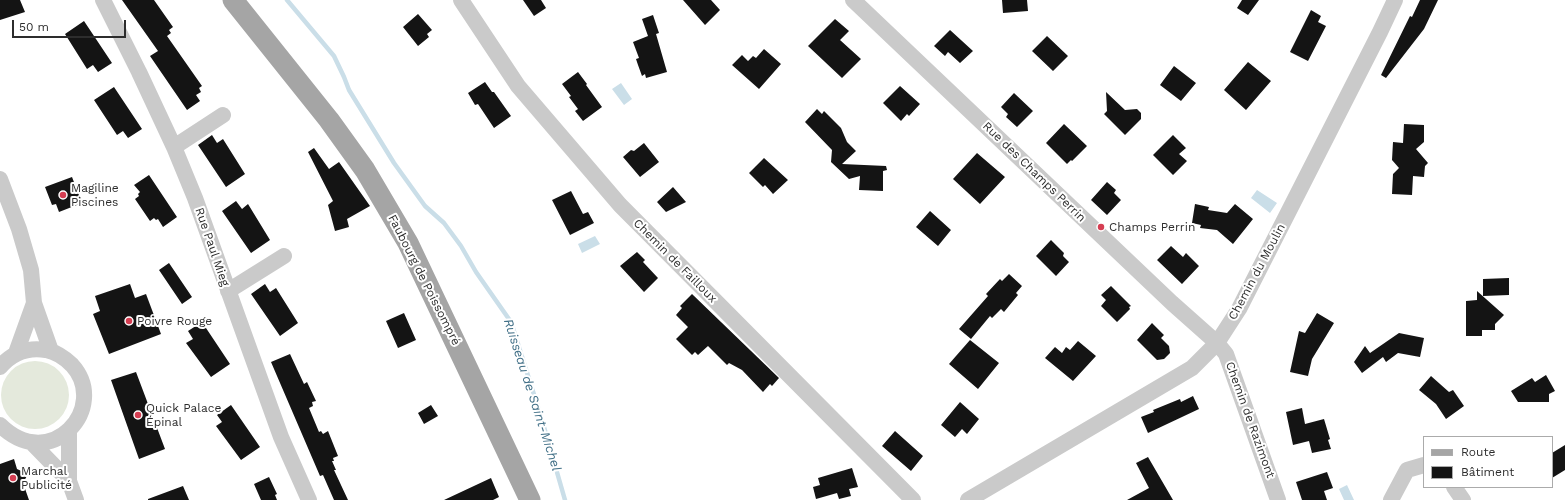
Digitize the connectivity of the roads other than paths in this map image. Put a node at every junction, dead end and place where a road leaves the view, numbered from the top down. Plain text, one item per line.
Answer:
1 (103, 0) edge
2 (233, 0) edge
3 (461, 0) edge
4 (854, 0) edge
5 (1395, 0) edge
6 (223, 115) dead end
7 (174, 147) junction
8 (0, 180) edge
9 (284, 256) dead end
10 (228, 291) junction
11 (34, 303) junction
12 (1217, 343) junction
13 (51, 351) junction
14 (16, 354) junction
15 (0, 367) edge
16 (0, 426) edge
17 (69, 430) junction
18 (32, 443) junction
19 (1423, 465) edge
20 (69, 480) junction
21 (1455, 488) edge
22 (76, 500) edge
23 (309, 500) edge
24 (530, 500) edge
25 (913, 500) edge
26 (968, 500) edge
27 (1278, 500) edge
28 (1391, 500) edge
29 (1463, 500) edge

1 - 7 street, Rue Paul Mieg
2 - 24 main road, Faubourg de Poissompré
3 - 25 street, Chemin de Failloux
4 - 12 street, Rue des Champs Perrin
5 - 12 street, Chemin du Moulin
6 - 7 street
7 - 10 street, Rue Paul Mieg
8 - 11 street
9 - 10 street
10 - 23 street, Rue Paul Mieg
11 - 13 street
11 - 14 street
12 - 26 street, Chemin du Moulin
12 - 27 street, Chemin de Razimont
13 - 14 street
13 - 17 street
14 - 15 street
16 - 18 street
17 - 18 street
17 - 20 street
18 - 20 street
19 - 28 street
20 - 22 street
21 - 29 street

